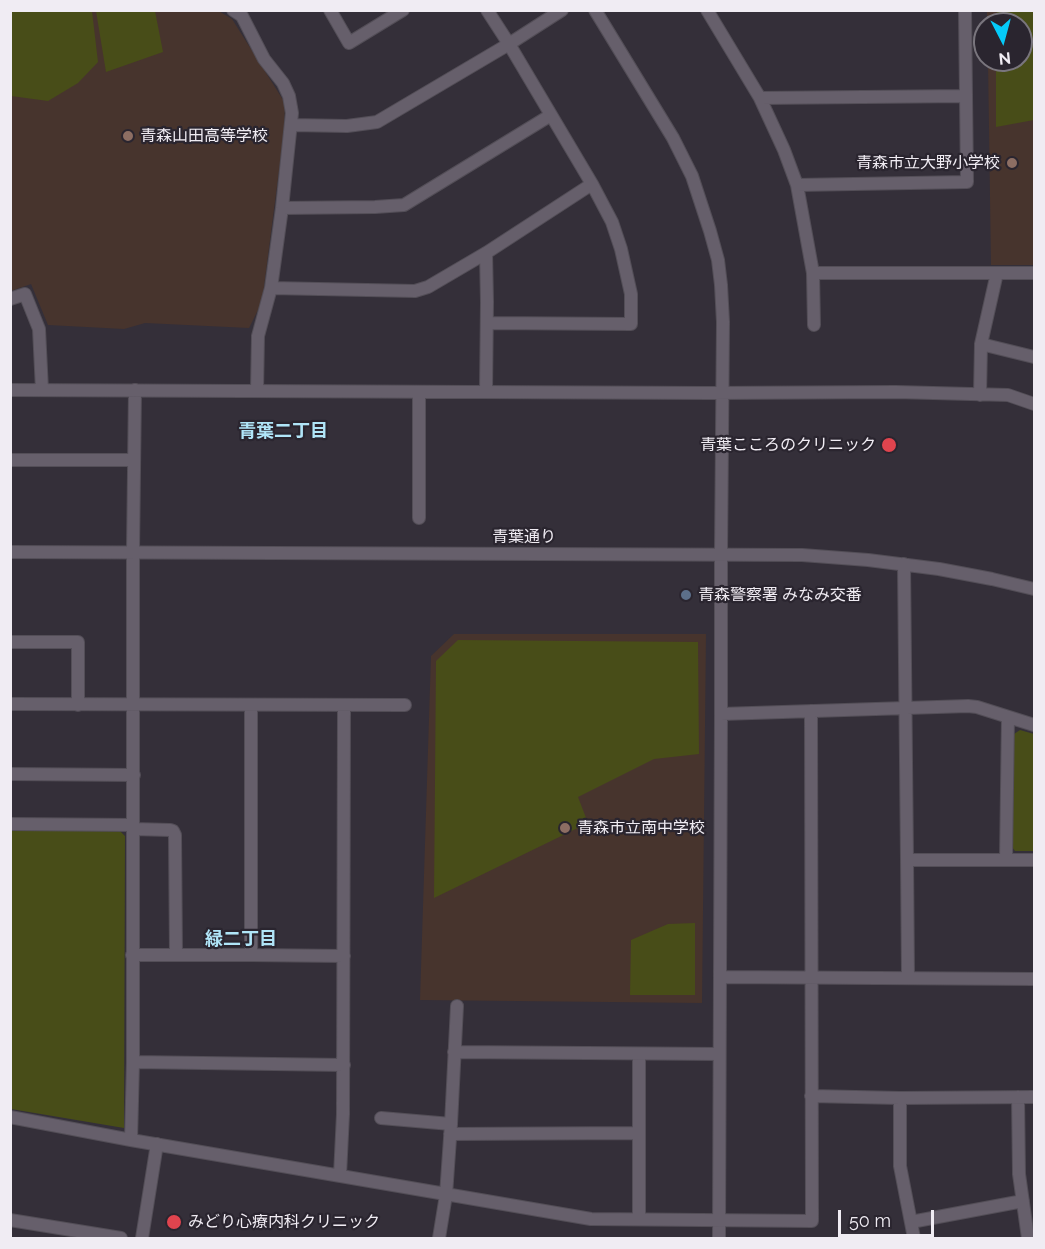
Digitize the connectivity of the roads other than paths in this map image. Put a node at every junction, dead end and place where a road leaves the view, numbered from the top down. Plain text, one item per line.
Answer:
1 (330, 10) edge
2 (403, 10) edge
3 (487, 10) edge
4 (562, 10) edge
5 (595, 10) edge
6 (707, 10) edge
7 (965, 10) edge
8 (242, 12) edge
9 (509, 44) junction
10 (966, 96) junction
11 (760, 98) junction
12 (551, 115) junction
13 (291, 125) junction
14 (592, 184) junction
15 (797, 185) junction
16 (282, 208) junction
17 (486, 253) junction
18 (813, 273) junction
19 (997, 273) junction
20 (1035, 273) edge
21 (271, 288) junction
22 (10, 299) edge
23 (487, 323) junction
24 (814, 325) dead end
25 (981, 344) junction
26 (1035, 357) edge
27 (10, 390) edge
28 (42, 390) junction
29 (135, 390) junction
30 (257, 392) junction
31 (419, 392) junction
32 (486, 392) junction
33 (723, 393) junction
34 (980, 395) junction
35 (1035, 404) edge
36 (10, 460) edge
37 (134, 460) junction
38 (419, 518) dead end
39 (10, 552) edge
40 (133, 552) junction
41 (721, 554) junction
42 (904, 564) junction
43 (1035, 589) edge
44 (10, 642) edge
45 (10, 704) edge
46 (78, 705) junction
47 (134, 705) junction
48 (251, 705) junction
49 (344, 705) junction
50 (405, 705) dead end
51 (905, 707) junction
52 (811, 711) junction
53 (722, 714) junction
54 (1008, 717) junction
55 (1035, 725) edge
56 (10, 774) edge
57 (134, 775) junction
58 (10, 824) edge
59 (133, 827) junction
60 (907, 860) junction
61 (1006, 860) junction
62 (1035, 860) edge
63 (132, 955) junction
64 (176, 955) junction
65 (251, 955) junction
66 (344, 956) junction
67 (720, 976) junction
68 (810, 978) junction
69 (908, 978) junction
70 (1035, 979) edge
71 (457, 1006) dead end
72 (454, 1052) junction
73 (639, 1054) junction
74 (719, 1054) junction
75 (133, 1062) junction
76 (344, 1065) junction
77 (811, 1096) junction
78 (1018, 1097) junction
79 (1035, 1097) edge
80 (900, 1098) junction
81 (10, 1117) edge
82 (381, 1118) dead end
83 (451, 1129) junction
84 (638, 1134) junction
85 (131, 1140) junction
86 (157, 1144) junction
87 (340, 1175) junction
88 (446, 1195) junction
89 (1023, 1201) junction
90 (639, 1219) junction
91 (10, 1220) edge
92 (719, 1220) junction
93 (910, 1222) junction
94 (121, 1239) edge
95 (142, 1239) edge
96 (439, 1239) edge
97 (719, 1239) edge
98 (914, 1239) edge
99 (1028, 1239) edge

1 - 2 street
3 - 9 street
4 - 9 street
5 - 33 street
6 - 11 street
7 - 10 street
8 - 13 street
9 - 12 street
9 - 13 street
10 - 11 street
10 - 15 street
11 - 15 street
12 - 14 street
12 - 16 street
13 - 16 street
14 - 17 street
14 - 23 street
15 - 18 street
16 - 21 street
17 - 21 street
17 - 23 street
18 - 19 street
18 - 24 street
19 - 20 street
19 - 25 street
21 - 30 street
22 - 28 street
23 - 32 street
25 - 26 street
25 - 34 street
27 - 28 street
28 - 29 street
29 - 30 street
29 - 37 street
30 - 31 street
31 - 32 street
31 - 38 street
32 - 33 street
33 - 34 street
33 - 41 street
34 - 35 street
36 - 37 street
37 - 40 street
39 - 40 street, 青葉通り
40 - 41 street, 青葉通り
40 - 47 street
41 - 42 street, 青葉通り
41 - 53 street
42 - 43 street, 青葉通り
42 - 51 street
44 - 46 street
45 - 46 street
46 - 47 street
47 - 48 street
47 - 57 street
48 - 49 street
48 - 65 street
49 - 50 street
49 - 66 street
51 - 52 street
51 - 54 street
51 - 60 street
52 - 53 street
52 - 68 street
53 - 67 street
54 - 55 street
54 - 61 street
56 - 57 street
57 - 59 street
58 - 59 street
59 - 63 street
59 - 64 street
60 - 61 street
60 - 69 street
61 - 62 street
63 - 64 street
63 - 75 street
64 - 65 street
65 - 66 street
66 - 76 street
67 - 68 street
67 - 74 street
68 - 69 street
68 - 77 street
69 - 70 street
71 - 72 street
72 - 73 street
72 - 83 street
73 - 74 street
73 - 84 street
74 - 92 street
75 - 76 street
75 - 85 street
76 - 87 street
77 - 80 street
77 - 92 street
78 - 79 street
78 - 80 street
78 - 89 street
80 - 93 street
81 - 85 street
82 - 83 street
83 - 84 street
83 - 88 street
84 - 90 street
85 - 86 street
86 - 87 street
86 - 95 street
87 - 88 street
88 - 90 street
88 - 96 street
89 - 93 street
89 - 99 street
90 - 92 street
91 - 94 street
92 - 97 street
93 - 98 street

